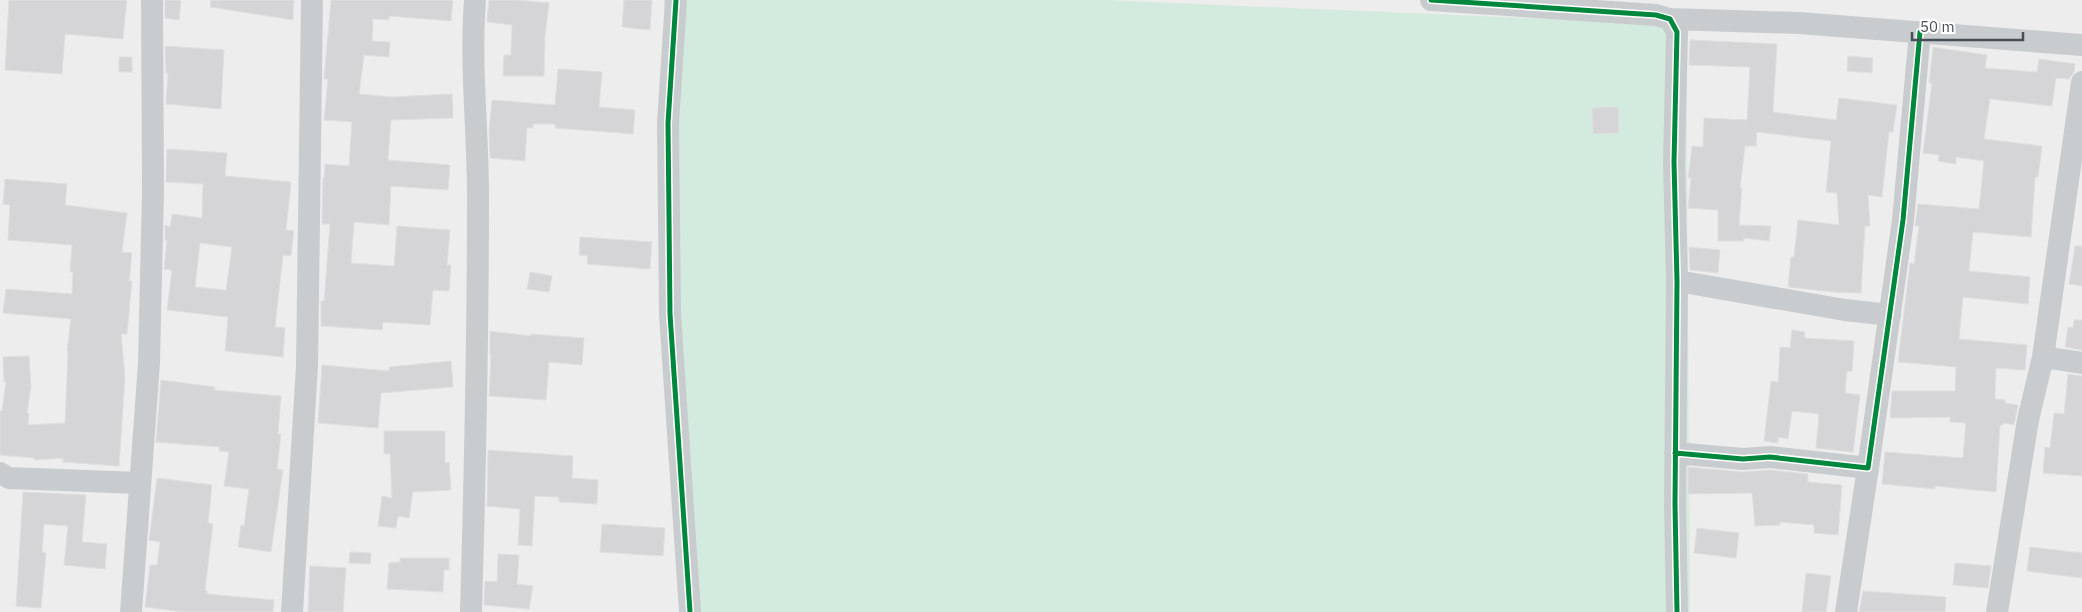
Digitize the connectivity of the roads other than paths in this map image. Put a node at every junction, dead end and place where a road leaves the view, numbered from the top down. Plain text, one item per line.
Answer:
1 (152, 0) edge
2 (312, 0) edge
3 (476, 0) edge
4 (676, 0) edge
5 (1430, 0) edge
6 (1670, 19) junction
7 (1920, 32) junction
8 (2082, 45) edge
9 (2082, 82) edge
10 (1676, 281) junction
11 (1890, 315) junction
12 (2043, 357) junction
13 (2082, 363) edge
14 (1675, 453) junction
15 (1868, 468) junction
16 (0, 473) edge
17 (139, 483) junction
18 (131, 612) edge
19 (292, 612) edge
20 (471, 612) edge
21 (690, 612) edge
22 (1677, 612) edge
23 (1846, 612) edge
24 (1997, 612) edge

1 - 17 street
2 - 19 street
3 - 20 street
4 - 21 street
5 - 6 street
6 - 7 street
6 - 10 street
7 - 8 street
7 - 11 street
9 - 12 street
10 - 11 street
10 - 14 street
11 - 15 street
12 - 13 street
12 - 24 street
14 - 15 street
14 - 22 street
15 - 23 street
16 - 17 street
17 - 18 street

